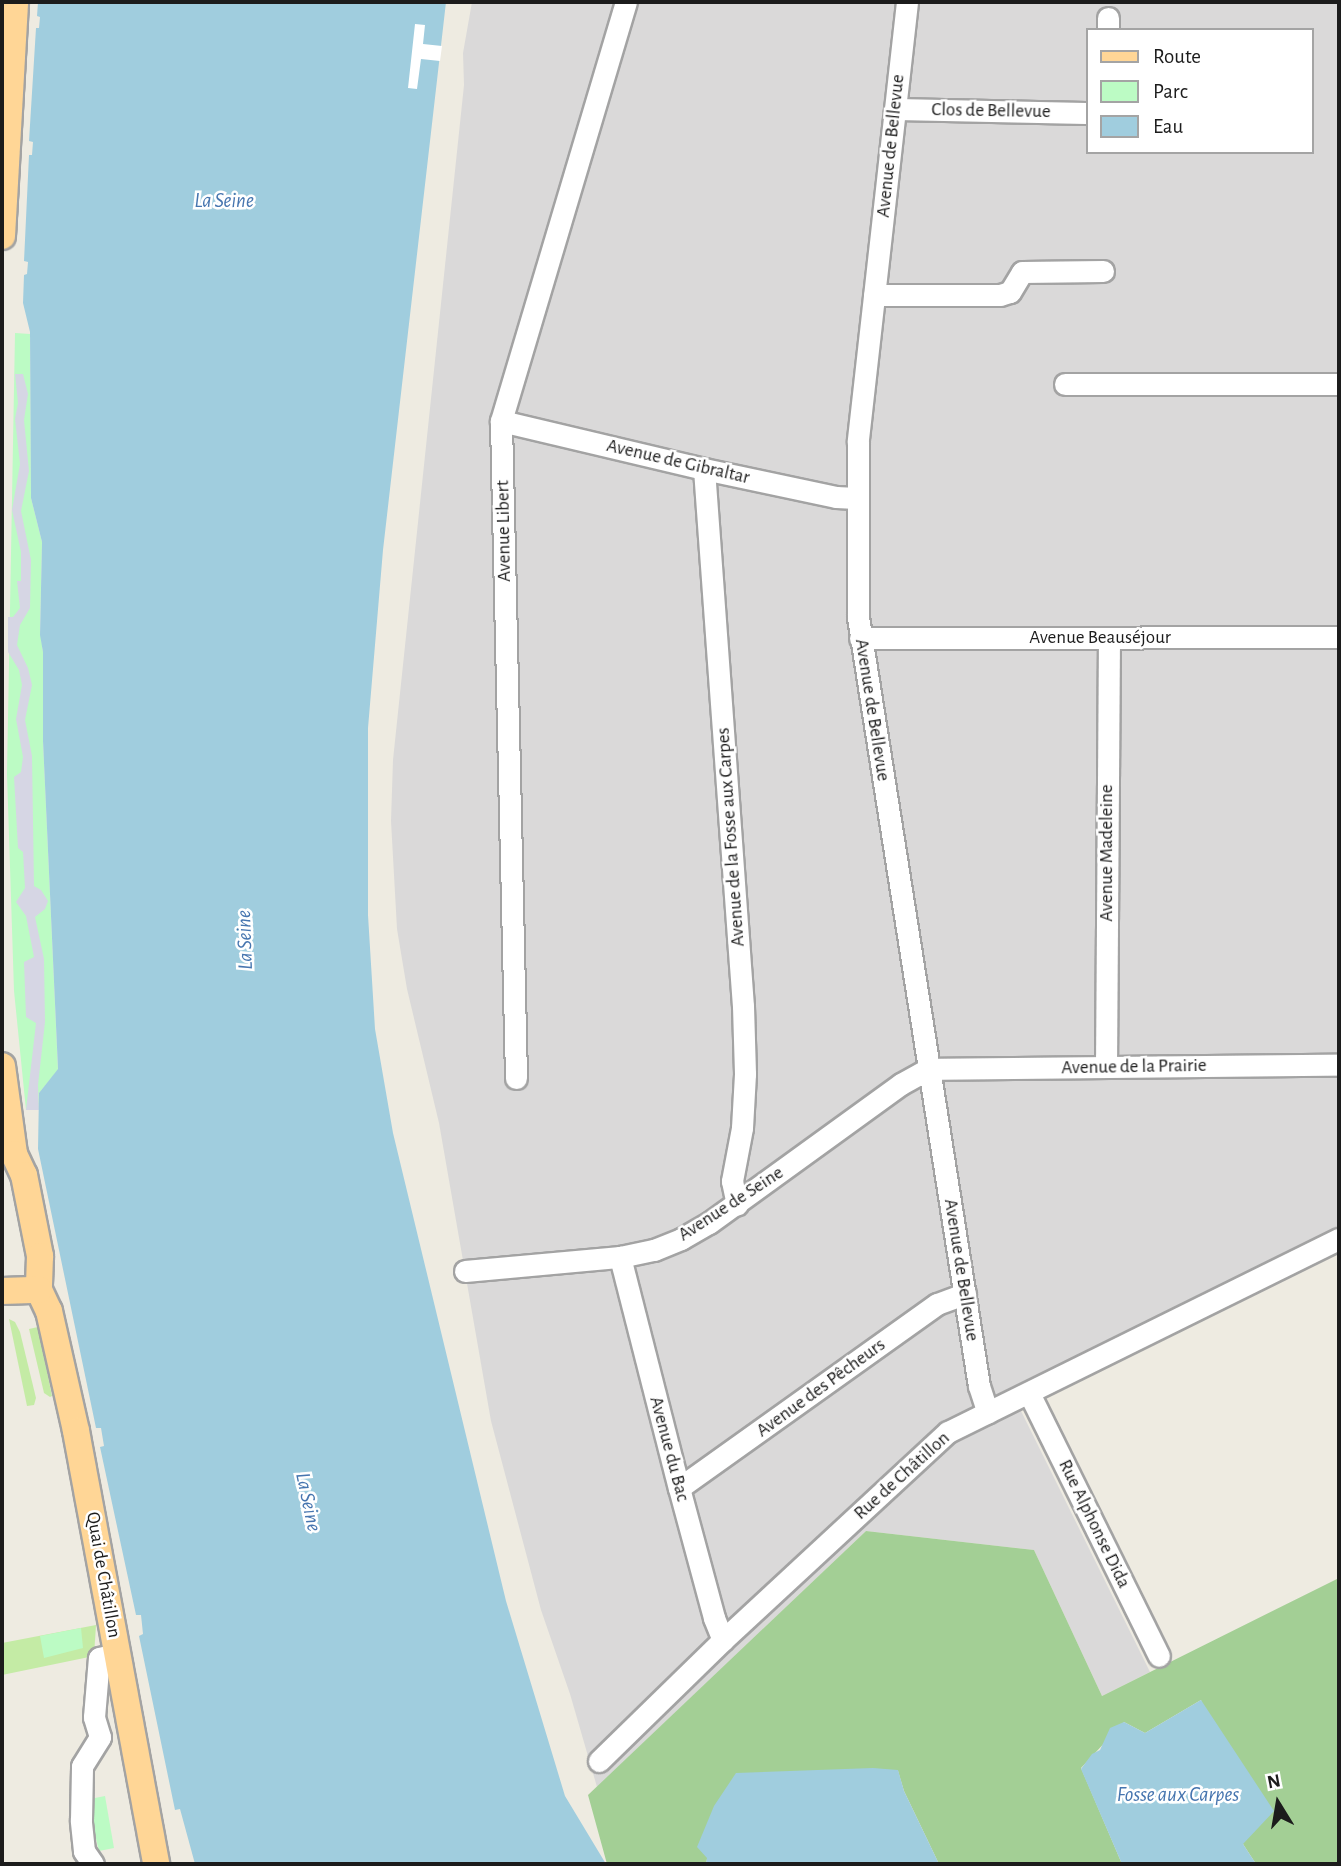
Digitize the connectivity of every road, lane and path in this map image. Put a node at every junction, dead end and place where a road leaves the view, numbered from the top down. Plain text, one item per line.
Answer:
1 (15, 2) edge
2 (626, 2) edge
3 (907, 2) edge
4 (895, 109) junction
5 (1086, 113) edge
6 (2, 236) edge
7 (1103, 271) dead end
8 (874, 295) junction
9 (1065, 384) dead end
10 (1339, 384) edge
11 (501, 421) junction
12 (704, 469) junction
13 (856, 498) junction
14 (1339, 637) edge
15 (860, 638) junction
16 (1109, 638) junction
17 (1339, 1065) edge
18 (2, 1066) edge
19 (1106, 1067) junction
20 (928, 1069) junction
21 (516, 1078) dead end
22 (737, 1203) junction
23 (1339, 1239) edge
24 (620, 1257) junction
25 (465, 1271) dead end
26 (20, 1290) edge
27 (965, 1294) junction
28 (1029, 1393) junction
29 (988, 1413) junction
30 (679, 1488) junction
31 (723, 1640) junction
32 (116, 1654) junction
33 (1159, 1656) dead end
34 (599, 1761) dead end
35 (93, 1864) edge
36 (156, 1864) edge

1 - 6 main road
2 - 11 street, Avenue Libert
3 - 4 street, Avenue de Bellevue
4 - 5 street, Clos de Bellevue
4 - 8 street, Avenue de Bellevue
7 - 8 street
8 - 13 street, Avenue de Bellevue
9 - 10 street
11 - 12 street, Avenue de Gibraltar
11 - 21 street, Avenue Libert
12 - 13 street, Avenue de Gibraltar
12 - 22 street, Avenue de la Fosse aux Carpes
13 - 15 street, Avenue de Bellevue
14 - 16 street, Avenue Beauséjour
15 - 16 street, Avenue Beauséjour
15 - 20 street, Avenue de Bellevue
16 - 19 street, Avenue Madeleine
17 - 19 street, Avenue de la Prairie
18 - 26 main road
19 - 20 street, Avenue de la Prairie
20 - 22 street, Avenue de Seine
20 - 27 street, Avenue de Bellevue
22 - 24 street, Avenue de Seine
23 - 28 street, Rue de Châtillon
24 - 25 street, Avenue de Seine
24 - 30 street, Avenue du Bac
26 - 32 main road, Quai de Châtillon
27 - 29 street, Avenue de Bellevue
27 - 30 street, Avenue des Pêcheurs
28 - 29 street, Rue de Châtillon
28 - 33 street, Rue Alphonse Dida
29 - 31 street, Rue de Châtillon
30 - 31 street, Avenue du Bac
31 - 34 street, Rue de Châtillon
32 - 35 street
32 - 36 main road, Quai de Châtillon

